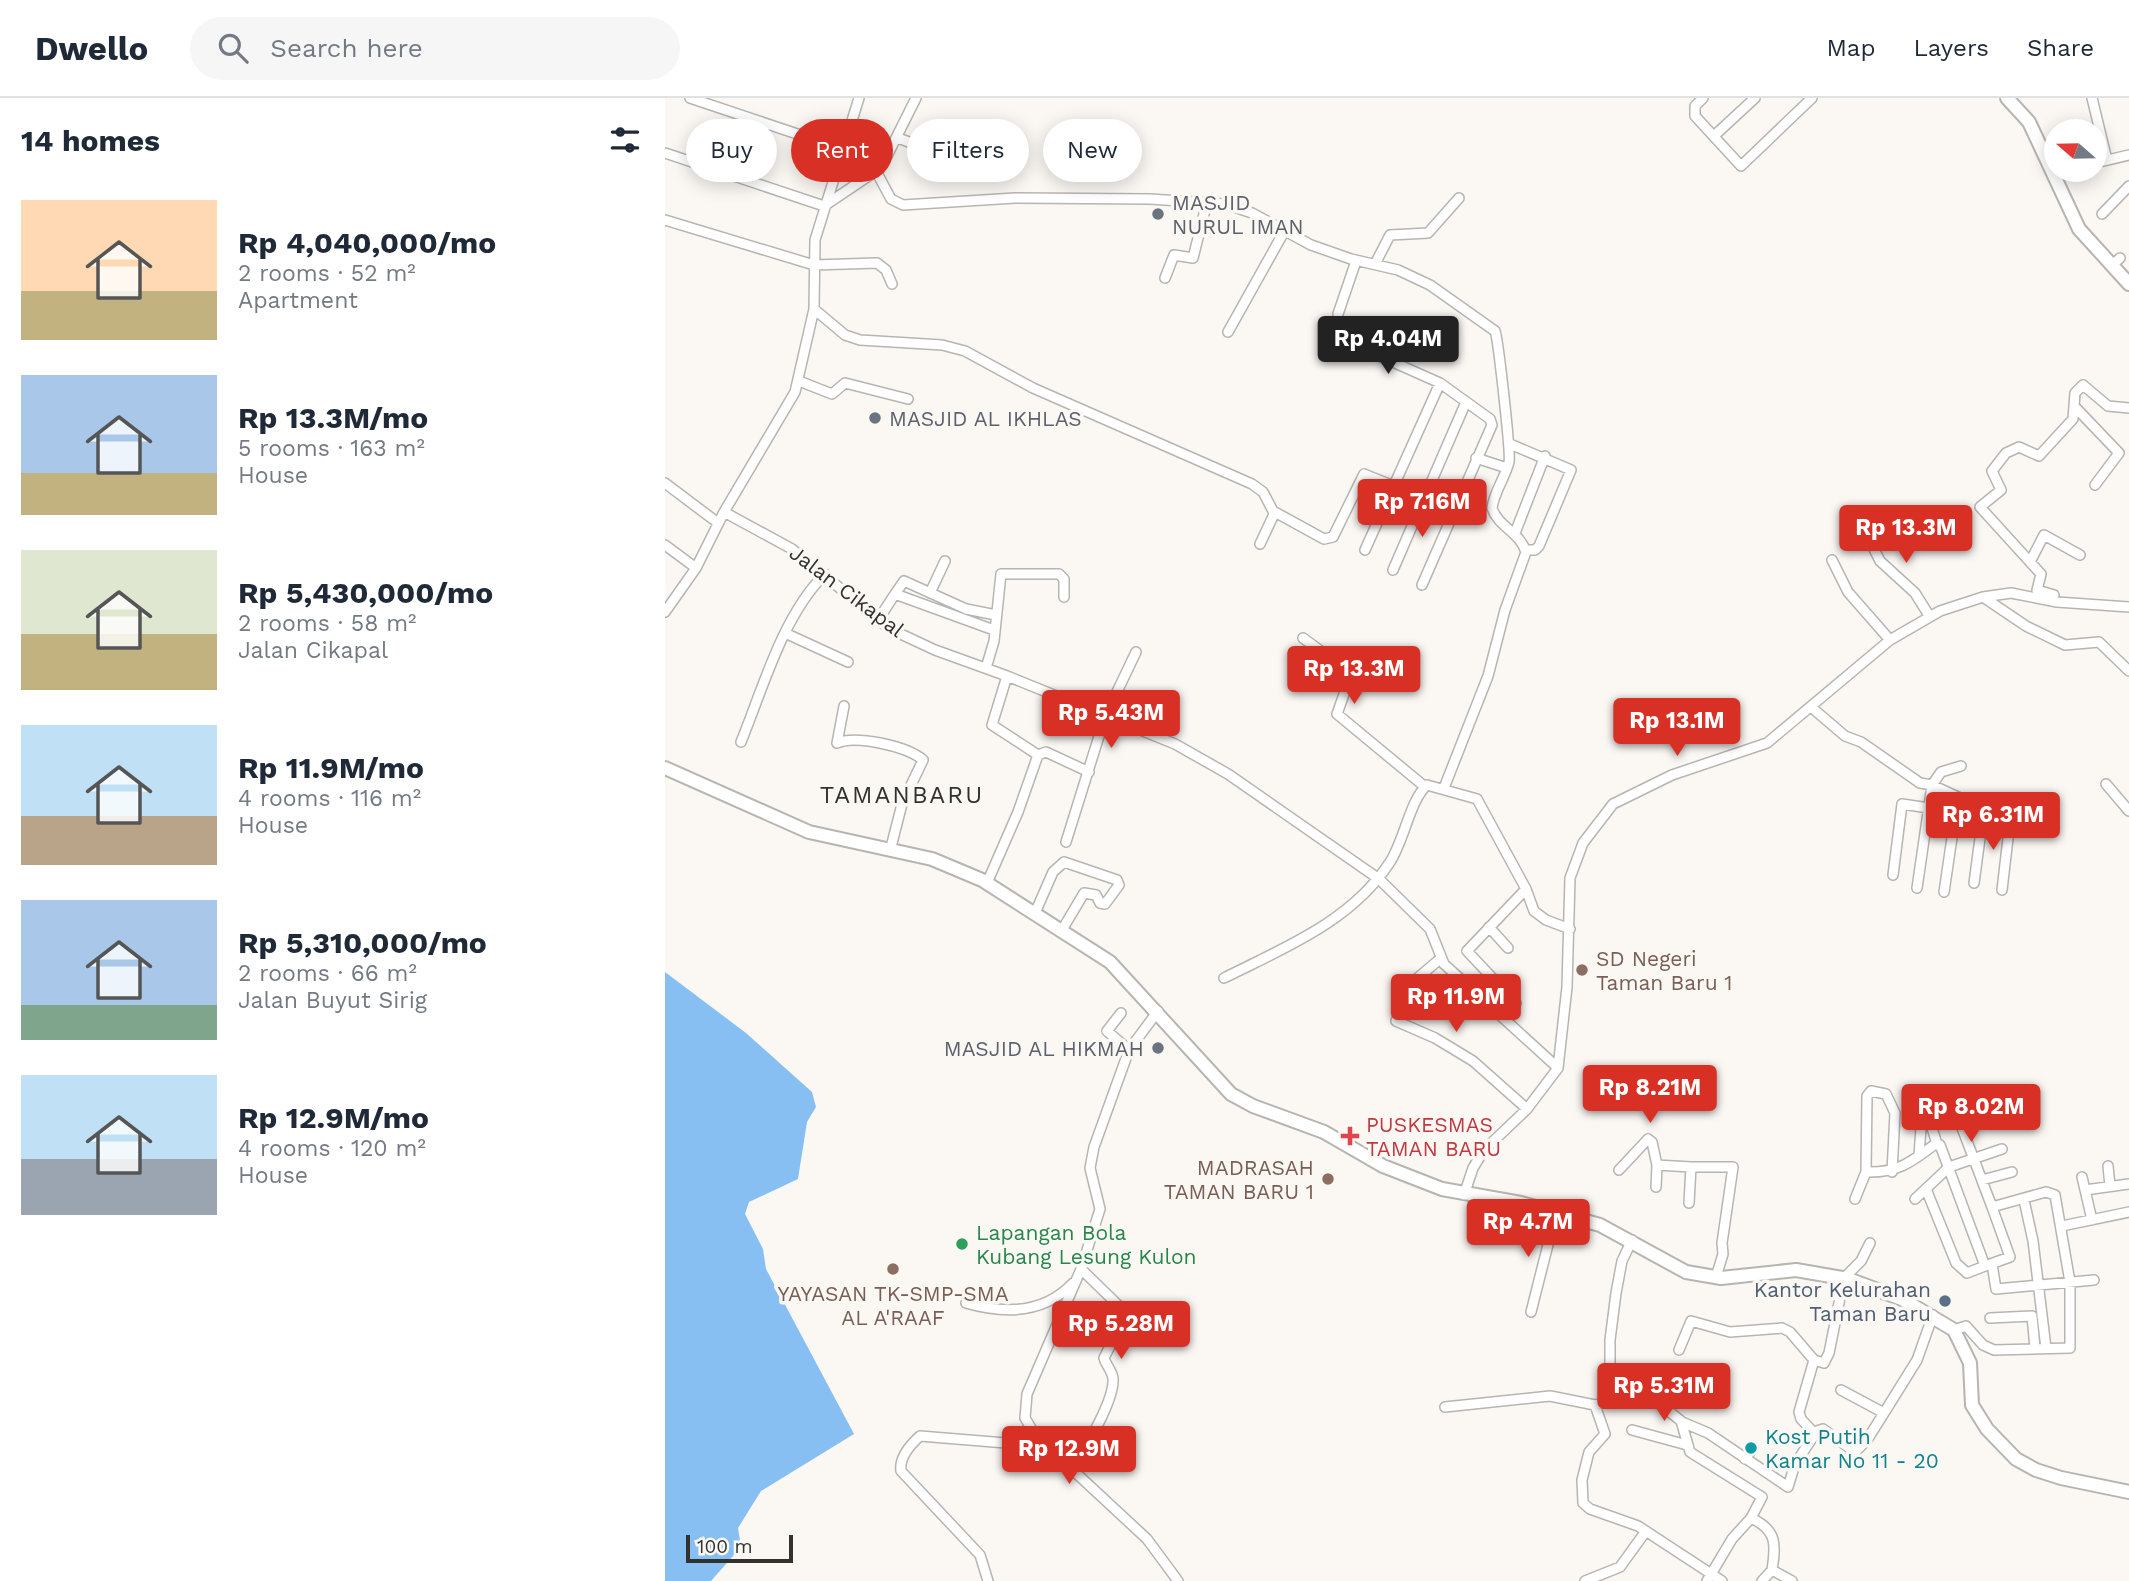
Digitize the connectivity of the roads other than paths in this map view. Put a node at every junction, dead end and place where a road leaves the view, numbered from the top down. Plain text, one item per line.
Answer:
1 (690, 98) edge
2 (859, 98) edge
3 (916, 98) edge
4 (1703, 98) edge
5 (1755, 98) edge
6 (2007, 98) edge
7 (2092, 98) edge
8 (1808, 99) edge
9 (852, 119) edge
10 (2097, 119) edge
11 (791, 132) edge
12 (1715, 135) junction
13 (898, 138) junction
14 (907, 141) edge
15 (893, 146) edge
16 (2044, 150) edge
17 (665, 153) edge
18 (2128, 158) edge
19 (2107, 160) edge
20 (831, 182) edge
21 (859, 182) edge
22 (882, 182) edge
23 (2060, 182) edge
24 (2129, 186) edge
25 (1459, 198) dead end
26 (1207, 202) junction
27 (824, 205) junction
28 (2102, 214) dead end
29 (665, 220) edge
30 (1285, 230) junction
31 (1356, 261) junction
32 (1375, 264) junction
33 (814, 265) junction
34 (1165, 278) dead end
35 (892, 284) dead end
36 (2129, 284) edge
37 (814, 309) junction
38 (1338, 314) dead end
39 (1228, 332) dead end
40 (1350, 343) dead end
41 (799, 381) junction
42 (1440, 383) junction
43 (908, 399) dead end
44 (1466, 402) junction
45 (2076, 408) junction
46 (2129, 408) edge
47 (1510, 439) junction
48 (1545, 456) junction
49 (1476, 458) junction
50 (1507, 468) junction
51 (665, 482) edge
52 (1394, 485) junction
53 (2095, 485) dead end
54 (1424, 497) junction
55 (1453, 510) junction
56 (724, 512) junction
57 (1275, 512) junction
58 (718, 523) junction
59 (1861, 525) dead end
60 (1515, 533) junction
61 (1260, 544) dead end
62 (665, 545) edge
63 (1366, 550) dead end
64 (1525, 550) junction
65 (2080, 555) dead end
66 (1832, 560) dead end
67 (945, 561) dead end
68 (2030, 562) junction
69 (696, 568) junction
70 (1393, 570) dead end
71 (825, 574) junction
72 (1422, 585) dead end
73 (930, 593) junction
74 (895, 594) junction
75 (1064, 597) dead end
76 (1983, 597) junction
77 (2075, 602) junction
78 (2129, 607) edge
79 (665, 612) edge
80 (996, 615) junction
81 (1930, 617) junction
82 (878, 620) junction
83 (994, 630) junction
84 (785, 633) junction
85 (1303, 638) dead end
86 (1890, 640) junction
87 (1136, 652) dead end
88 (848, 662) dead end
89 (986, 668) junction
90 (2129, 671) edge
91 (1007, 676) junction
92 (844, 706) dead end
93 (1811, 707) junction
94 (1105, 717) junction
95 (741, 742) dead end
96 (1038, 755) junction
97 (1961, 766) dead end
98 (665, 768) edge
99 (1089, 772) junction
100 (2106, 784) dead end
101 (1932, 785) junction
102 (1424, 786) junction
103 (1444, 788) junction
104 (1927, 807) junction
105 (2129, 811) edge
106 (1956, 812) junction
107 (1983, 816) junction
108 (2010, 821) junction
109 (2022, 822) dead end
110 (1066, 842) dead end
111 (890, 851) junction
112 (1893, 875) dead end
113 (1379, 879) junction
114 (987, 883) junction
115 (1974, 883) dead end
116 (1917, 888) dead end
117 (1526, 889) junction
118 (2002, 890) dead end
119 (1944, 892) dead end
120 (1035, 912) junction
121 (1489, 927) junction
122 (1570, 929) junction
123 (1062, 930) junction
124 (1509, 948) dead end
125 (1440, 959) junction
126 (1224, 978) dead end
127 (1516, 1003) dead end
128 (1158, 1011) junction
129 (1121, 1013) dead end
130 (1129, 1050) junction
131 (1558, 1068) junction
132 (1527, 1109) junction
133 (1956, 1112) dead end
134 (1937, 1144) junction
135 (2002, 1149) dead end
136 (1919, 1156) junction
137 (1974, 1159) junction
138 (1657, 1165) junction
139 (2108, 1166) dead end
140 (1691, 1167) junction
141 (1949, 1167) junction
142 (1619, 1170) dead end
143 (1866, 1172) junction
144 (1892, 1172) junction
145 (2013, 1172) dead end
146 (2082, 1177) dead end
147 (1982, 1180) junction
148 (2129, 1184) edge
149 (2110, 1186) junction
150 (1656, 1187) dead end
151 (1926, 1189) junction
152 (2085, 1190) junction
153 (1464, 1195) junction
154 (1855, 1199) dead end
155 (1915, 1199) dead end
156 (2024, 1200) junction
157 (1689, 1203) dead end
158 (1992, 1208) junction
159 (2129, 1212) edge
160 (1556, 1213) junction
161 (2092, 1220) junction
162 (2062, 1226) junction
163 (1632, 1240) junction
164 (1870, 1243) dead end
165 (1988, 1265) junction
166 (1081, 1269) junction
167 (1716, 1277) junction
168 (1844, 1278) junction
169 (2094, 1280) dead end
170 (2070, 1282) junction
171 (2039, 1286) junction
172 (966, 1303) dead end
173 (1531, 1312) dead end
174 (1933, 1315) junction
175 (1990, 1318) dead end
176 (1954, 1330) junction
177 (2041, 1348) junction
178 (1679, 1350) dead end
179 (1814, 1360) junction
180 (1617, 1384) junction
181 (1841, 1390) dead end
182 (1595, 1405) junction
183 (1445, 1407) dead end
184 (1884, 1413) junction
185 (1681, 1422) junction
186 (1632, 1430) dead end
187 (1815, 1434) junction
188 (1035, 1435) junction
189 (1687, 1445) junction
190 (1753, 1448) dead end
191 (1745, 1459) junction
192 (1073, 1469) junction
193 (2129, 1492) edge
194 (1751, 1518) junction
195 (1646, 1531) junction
196 (1772, 1570) junction
197 (1708, 1578) edge
198 (988, 1581) edge
199 (1178, 1581) edge
200 (1585, 1581) edge
201 (1722, 1581) edge
202 (1762, 1581) edge
203 (1792, 1581) edge

1 - 11 street
2 - 9 street
3 - 13 street
4 - 12 street
5 - 12 street
6 - 16 street
7 - 10 street
8 - 12 street
13 - 14 street
13 - 15 street
17 - 27 street
18 - 19 street
20 - 27 street
21 - 27 street
22 - 26 street
23 - 36 street
24 - 28 street
25 - 32 street
26 - 30 street
26 - 34 street
27 - 33 street
29 - 33 street
30 - 31 street
30 - 39 street
31 - 32 street
31 - 38 street
32 - 47 street
33 - 35 street
33 - 37 street
37 - 41 street
37 - 57 street
40 - 42 street
41 - 43 street
41 - 56 street
42 - 44 street
42 - 52 street
44 - 49 street
44 - 54 street
45 - 46 street
45 - 53 street
45 - 68 street
47 - 48 street
47 - 50 street
48 - 60 street
48 - 64 street
49 - 50 street
49 - 55 street
50 - 60 street
51 - 58 street
52 - 54 street
52 - 57 street
52 - 63 street
54 - 55 street
54 - 70 street
55 - 72 street
56 - 58 street
56 - 71 street, Jalan Cikapal
57 - 61 street
58 - 69 street
59 - 81 street
60 - 64 street
62 - 69 street
64 - 103 street
65 - 68 street
66 - 86 street
67 - 73 street
68 - 77 street
69 - 79 street
71 - 82 street, Jalan Cikapal
71 - 84 street
73 - 74 street
73 - 80 street
74 - 82 street
74 - 83 street
75 - 80 street
76 - 77 street
76 - 81 street
76 - 90 street
77 - 78 street
80 - 83 street
81 - 86 street
82 - 89 street, Jalan Cikapal
83 - 89 street
84 - 88 street
84 - 95 street
85 - 102 street
86 - 93 street
87 - 94 street
89 - 91 street, Jalan Cikapal
91 - 94 street, Jalan Cikapal
91 - 96 street
92 - 111 street
93 - 101 street
93 - 122 street
94 - 99 street
94 - 113 street, Jalan Cikapal
96 - 99 street
96 - 114 street
97 - 101 street
98 - 111 street
99 - 110 street
100 - 105 street
101 - 104 street
101 - 106 street
102 - 103 street
102 - 113 street
103 - 117 street
104 - 106 street
104 - 112 street
104 - 116 street
106 - 107 street
106 - 119 street
107 - 108 street
107 - 115 street
108 - 109 street
108 - 118 street
111 - 114 street
113 - 125 street, Jalan Cikapal
113 - 126 street
114 - 120 street
117 - 121 street
117 - 122 street
120 - 123 street
120 - 123 street
121 - 124 street
121 - 127 street
122 - 131 street
123 - 128 street
125 - 131 street
125 - 132 street
128 - 130 street
128 - 153 street
129 - 130 street
130 - 166 street
131 - 132 street
132 - 153 street
133 - 137 street
134 - 136 street
134 - 136 street
134 - 141 street
135 - 137 street
136 - 144 street
137 - 141 street
137 - 147 street
138 - 140 street
138 - 142 street
138 - 150 street
139 - 149 street
140 - 157 street
140 - 167 street
141 - 151 street
141 - 165 street
143 - 144 street
143 - 144 street
143 - 154 street
145 - 147 street
146 - 152 street
147 - 158 street
148 - 149 street
149 - 152 street
151 - 155 street
151 - 165 street
152 - 161 street
153 - 160 street
156 - 158 street
156 - 162 street
156 - 171 street
158 - 165 street
159 - 161 street
160 - 163 street
160 - 173 street
161 - 162 street
162 - 170 street
163 - 167 street
163 - 180 street
164 - 168 street
165 - 171 street
166 - 172 street
166 - 188 street
166 - 192 street
167 - 168 street
168 - 174 street
168 - 179 street
169 - 170 street
170 - 171 street
170 - 177 street
171 - 177 street
174 - 176 street
174 - 184 street
175 - 177 street
176 - 177 street
176 - 193 street
178 - 179 street
179 - 187 street
180 - 182 street
180 - 185 street
181 - 184 street
182 - 183 street
182 - 195 street
184 - 187 street
185 - 189 street
185 - 191 street
186 - 189 street
187 - 191 street
188 - 192 street
188 - 198 street
189 - 194 street
190 - 191 street
192 - 199 street
194 - 196 street
194 - 197 street
195 - 197 street
195 - 200 street
196 - 202 street
196 - 203 street
197 - 201 street

